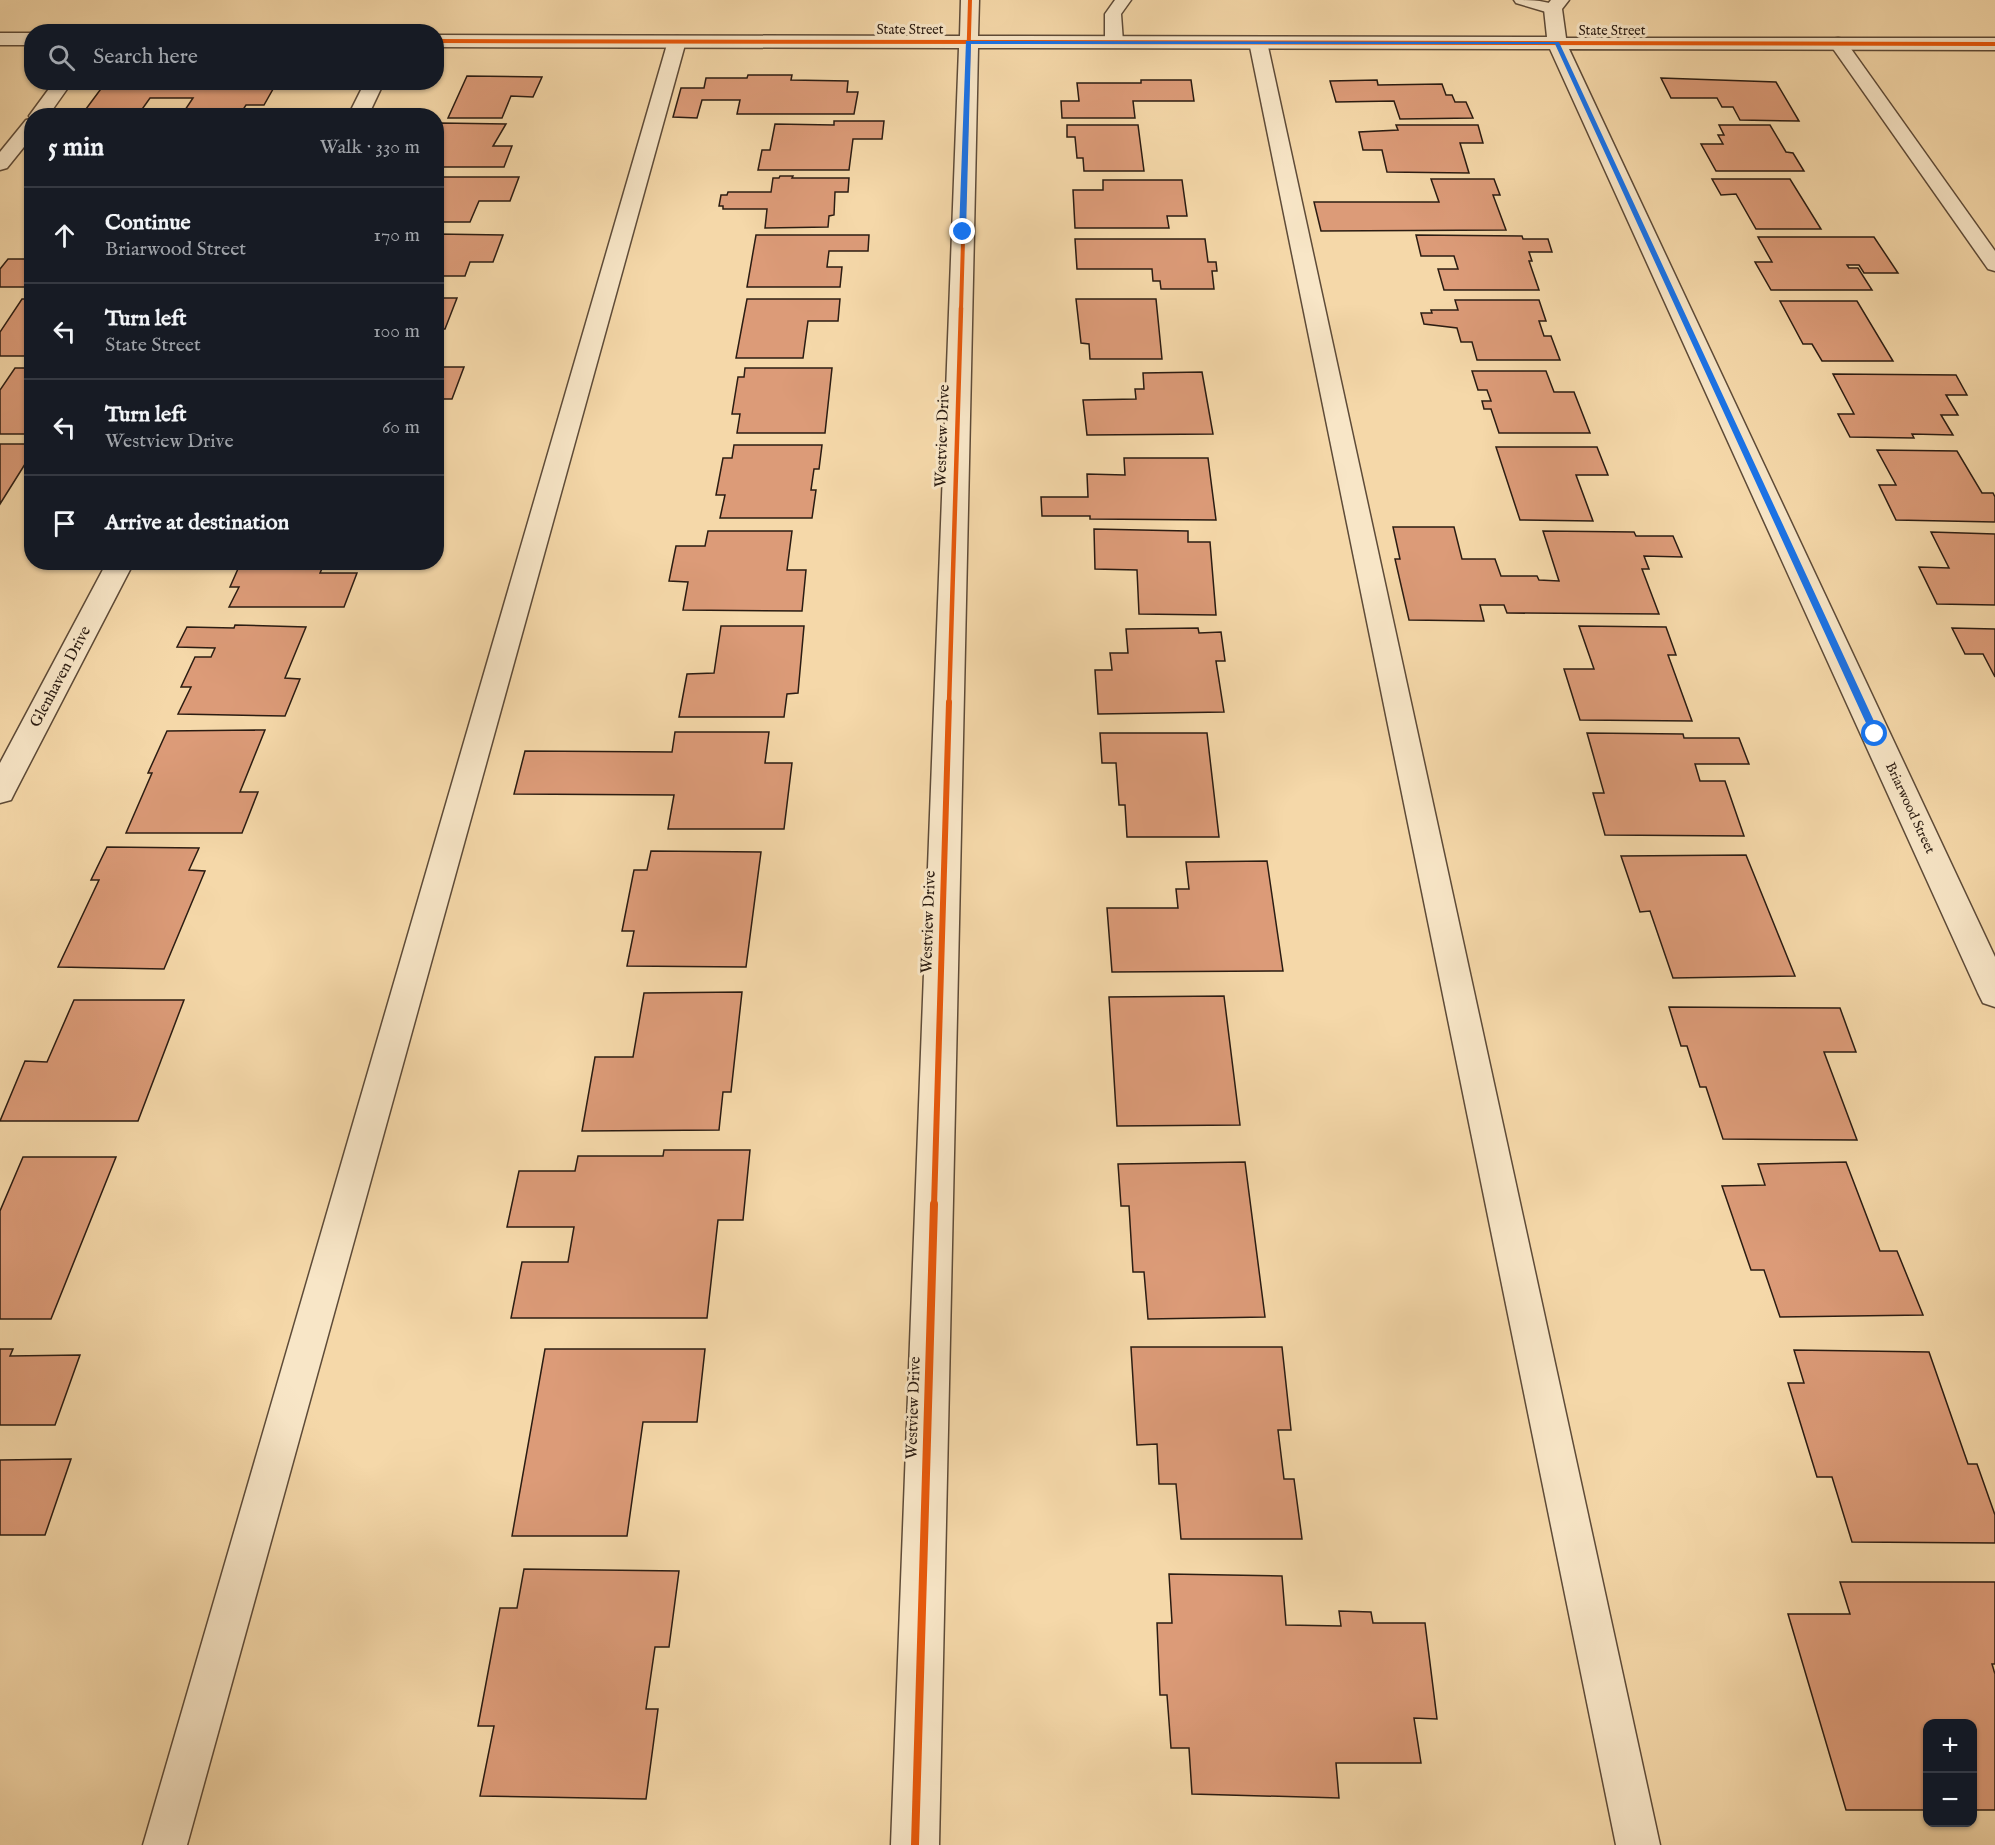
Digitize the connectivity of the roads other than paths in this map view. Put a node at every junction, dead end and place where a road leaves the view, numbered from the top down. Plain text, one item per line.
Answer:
1 (970, 0) edge
2 (1123, 0) edge
3 (1522, 0) edge
4 (1556, 5) edge
5 (0, 39) edge
6 (24, 39) edge
7 (444, 41) edge
8 (677, 41) junction
9 (968, 42) junction
10 (1114, 42) junction
11 (1258, 42) junction
12 (1557, 43) junction
13 (1838, 43) junction
14 (1995, 44) edge
15 (57, 90) edge
16 (371, 90) edge
17 (44, 108) edge
18 (362, 108) edge
19 (24, 134) edge
20 (0, 164) edge
21 (1995, 265) edge
22 (117, 570) edge
23 (0, 792) edge
24 (1995, 993) edge
25 (165, 1845) edge
26 (915, 1845) edge
27 (1638, 1845) edge

1 - 9 street, Westview Drive
2 - 10 lane
3 - 4 lane
4 - 12 street, Briarwood Street
5 - 6 street
7 - 8 street, State Street
8 - 9 street, State Street
8 - 25 lane
9 - 10 street, State Street
9 - 26 street, Westview Drive
10 - 11 street, State Street
11 - 12 street, State Street
11 - 27 lane
12 - 13 street, State Street
12 - 24 street, Briarwood Street
13 - 14 street, State Street
13 - 21 lane
15 - 17 lane
16 - 18 street
19 - 20 lane
22 - 23 street, Glenhaven Drive

